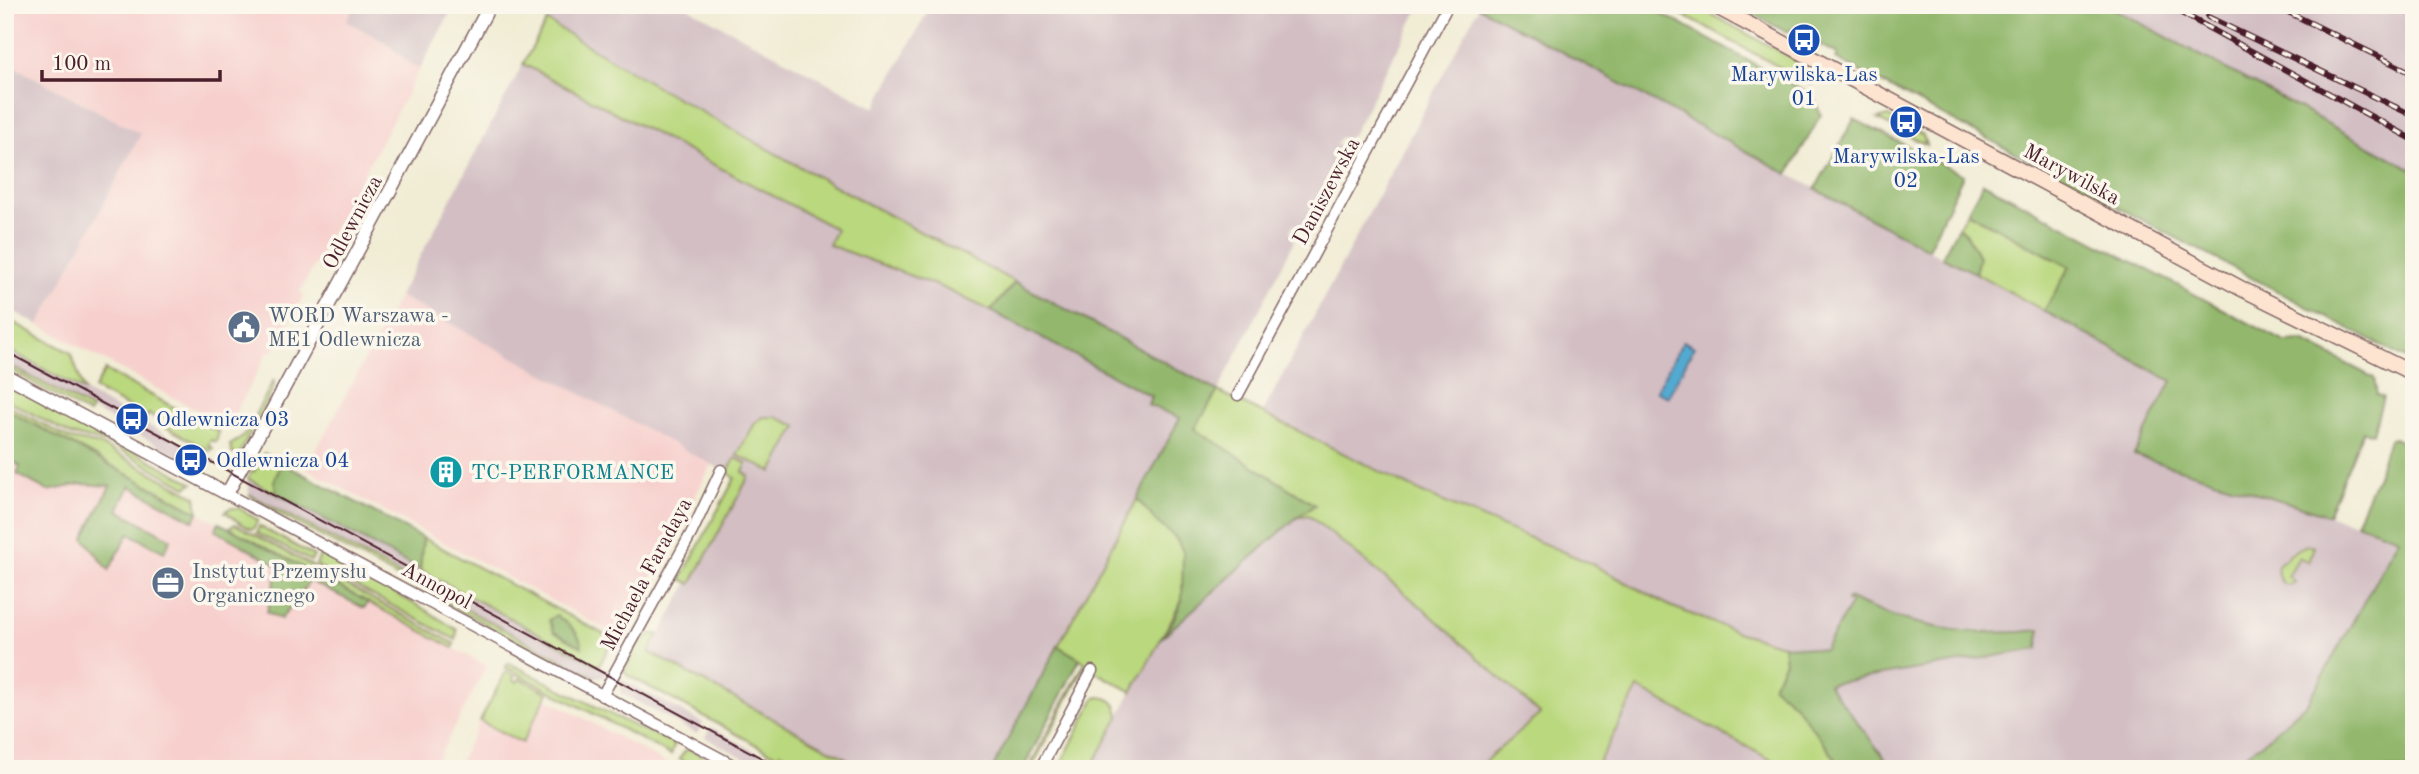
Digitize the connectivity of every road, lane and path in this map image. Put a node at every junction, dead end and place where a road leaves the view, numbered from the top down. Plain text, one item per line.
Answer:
1 (490, 5) edge
2 (1448, 5) edge
3 (1713, 5) edge
4 (2414, 374) edge
5 (5, 375) edge
6 (1238, 395) dead end
7 (721, 470) dead end
8 (227, 494) junction
9 (1092, 671) dead end
10 (602, 696) junction
11 (740, 769) edge
12 (1040, 769) edge

1 - 8 street, Odlewnicza
2 - 6 street, Daniszewska
3 - 4 main road, Marywilska
5 - 8 street, Annopol
7 - 10 street, Michaela Faradaya
8 - 10 street, Annopol
9 - 12 street
10 - 11 street, Annopol

